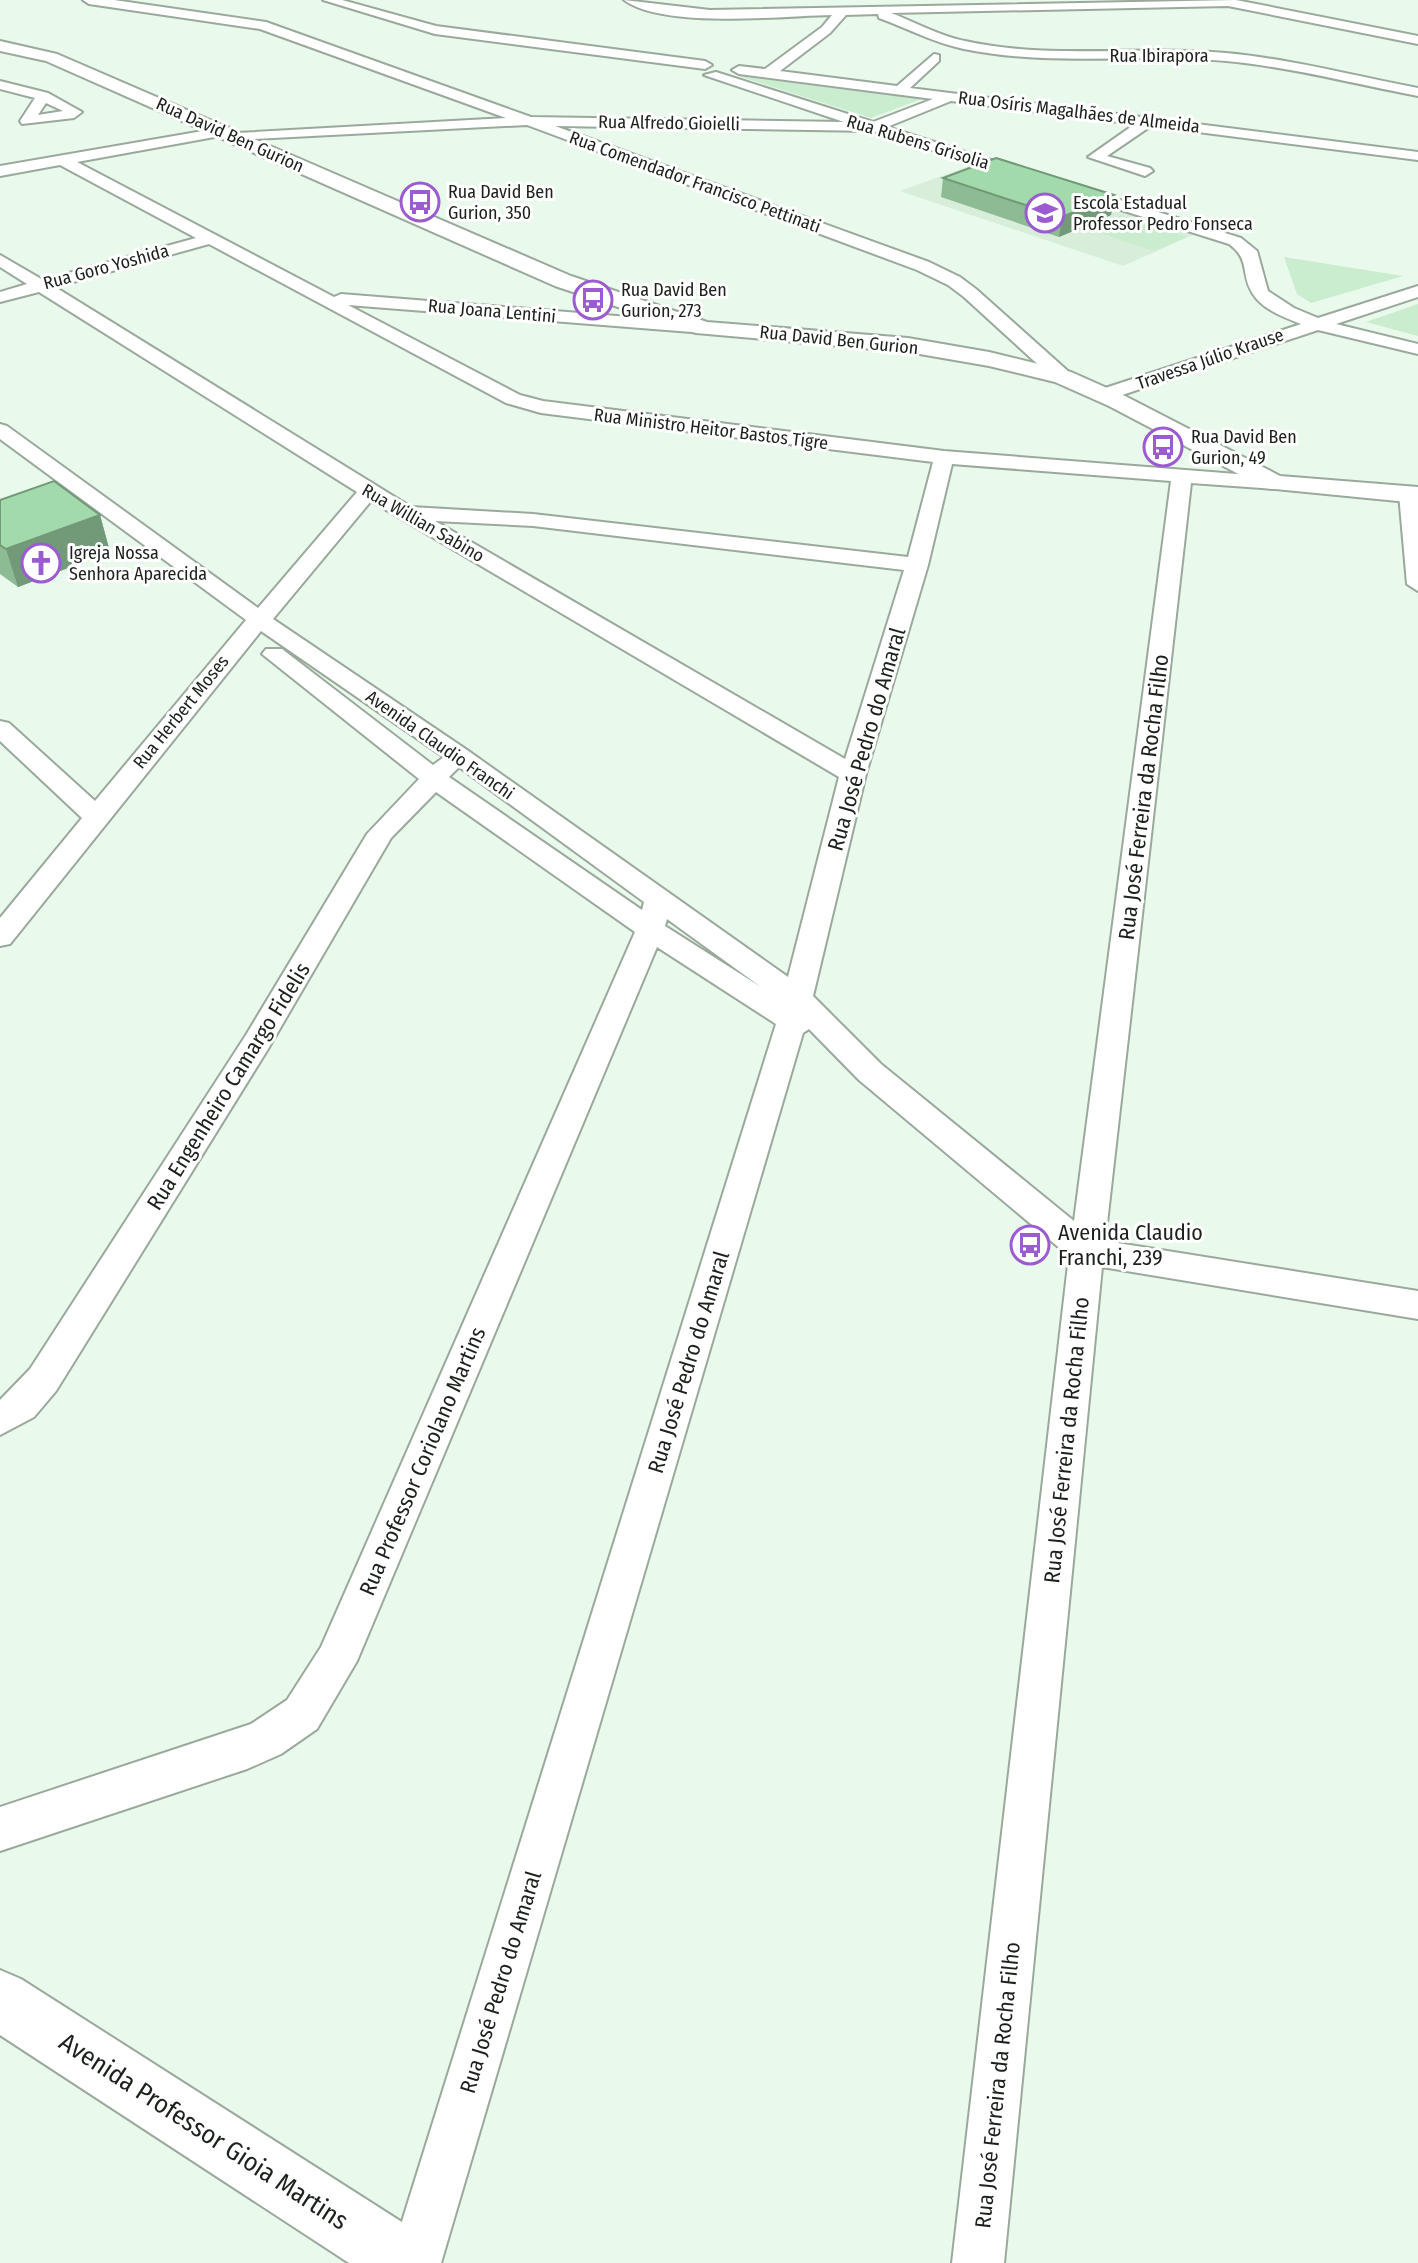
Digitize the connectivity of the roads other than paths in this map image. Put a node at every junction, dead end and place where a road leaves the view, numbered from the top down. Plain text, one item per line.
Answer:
1 (89, 0) edge
2 (329, 0) edge
3 (630, 0) edge
4 (1169, 0) edge
5 (1223, 1) edge
6 (1130, 6) junction
7 (920, 10) junction
8 (842, 11) junction
9 (873, 11) junction
10 (902, 21) junction
11 (1418, 40) edge
12 (0, 46) edge
13 (934, 58) dead end
14 (667, 62) junction
15 (714, 69) junction
16 (769, 73) junction
17 (0, 85) edge
18 (900, 90) junction
19 (1418, 92) edge
20 (43, 96) dead end
21 (952, 96) junction
22 (523, 121) junction
23 (1150, 121) junction
24 (873, 127) junction
25 (232, 134) junction
26 (1418, 156) edge
27 (62, 160) junction
28 (0, 171) edge
29 (1145, 171) dead end
30 (213, 238) junction
31 (0, 260) edge
32 (41, 285) junction
33 (1418, 291) edge
34 (0, 297) edge
35 (327, 298) junction
36 (1318, 323) junction
37 (704, 328) junction
38 (1418, 349) edge
39 (1063, 377) junction
40 (1103, 395) junction
41 (0, 430) edge
42 (0, 454) edge
43 (944, 457) junction
44 (1182, 476) junction
45 (1274, 483) junction
46 (369, 491) junction
47 (1414, 495) edge
48 (405, 512) junction
49 (917, 565) junction
50 (1418, 584) edge
51 (253, 626) junction
52 (0, 728) edge
53 (458, 755) junction
54 (853, 774) junction
55 (432, 777) junction
56 (96, 816) junction
57 (654, 915) junction
58 (0, 937) edge
59 (795, 1010) junction
60 (1087, 1251) junction
61 (1418, 1305) edge
62 (0, 1419) edge
63 (0, 1829) edge
64 (0, 2000) edge
65 (407, 2263) edge
66 (415, 2263) edge
67 (978, 2263) edge

1 - 22 street, Rua Comendador Francisco Pettinati
2 - 14 street, Rua Osíris Magalhães de Almeida
3 - 8 street
4 - 6 street
5 - 6 street
5 - 11 street
6 - 7 street
7 - 9 street
7 - 10 street
8 - 9 street
8 - 16 street
9 - 10 street, Rua Ibirapora
10 - 19 street, Rua Ibirapora
12 - 25 street, Rua David Ben Gurion
13 - 18 street
14 - 15 street, Rua Osíris Magalhães de Almeida
14 - 15 street, Rua Osíris Magalhães de Almeida
15 - 16 street, Rua Osíris Magalhães de Almeida
15 - 24 street, Rua Rubens Grisolia
16 - 18 street, Rua Osíris Magalhães de Almeida
17 - 20 street
18 - 21 street, Rua Osíris Magalhães de Almeida
21 - 23 street, Rua Osíris Magalhães de Almeida
21 - 24 street, Rua Alfredo Gioielli
22 - 24 street, Rua Alfredo Gioielli
22 - 25 street, Rua Alfredo Gioielli
22 - 39 street, Rua Comendador Francisco Pettinati
23 - 26 street, Rua Osíris Magalhães de Almeida
23 - 29 street
24 - 36 street, Rua Rubens Grisolia
25 - 27 street, Rua Alfredo Gioielli
25 - 37 street, Rua David Ben Gurion
27 - 28 street, Rua Alfredo Gioielli
27 - 30 street, Rua Ministro Heitor Bastos Tigre
30 - 32 street, Rua Goro Yoshida
30 - 35 street, Rua Ministro Heitor Bastos Tigre
31 - 32 street, Rua Willian Sabino
32 - 34 street, Rua Goro Yoshida
32 - 46 street, Rua Willian Sabino
33 - 36 street, Travessa Júlio Krause
35 - 37 street, Rua Joana Lentini
35 - 43 street, Rua Ministro Heitor Bastos Tigre
36 - 38 street
36 - 40 street, Travessa Júlio Krause
37 - 39 street, Rua David Ben Gurion
39 - 40 street, Rua David Ben Gurion
40 - 45 street, Rua David Ben Gurion
41 - 51 street, Avenida Claudio Franchi
42 - 51 street, Avenida Claudio Franchi
43 - 44 street, Rua Ministro Heitor Bastos Tigre
43 - 49 street, Rua José Pedro do Amaral
44 - 45 street, Rua Ministro Heitor Bastos Tigre
44 - 60 street, Rua José Ferreira da Rocha Filho
45 - 47 street, Rua Ministro Heitor Bastos Tigre
46 - 48 street, Rua Willian Sabino
46 - 51 street, Rua Herbert Moses
47 - 50 street
48 - 49 street
48 - 54 street, Rua Willian Sabino
49 - 54 street, Rua José Pedro do Amaral
51 - 53 street, Avenida Claudio Franchi
51 - 55 street, Avenida Claudio Franchi
51 - 56 street, Rua Herbert Moses
52 - 56 street
53 - 55 street, Rua Engenheiro Camargo Fidelis
53 - 57 street, Avenida Claudio Franchi
54 - 59 street, Rua José Pedro do Amaral
55 - 57 street, Avenida Claudio Franchi
55 - 62 street, Rua Engenheiro Camargo Fidelis
56 - 58 street, Rua Herbert Moses
57 - 59 street, Avenida Claudio Franchi
57 - 63 street, Rua Professor Coriolano Martins
59 - 60 street, Avenida Claudio Franchi
59 - 66 street, Rua José Pedro do Amaral
60 - 61 street
60 - 67 street, Rua José Ferreira da Rocha Filho
64 - 65 street, Avenida Professor Gioia Martins

